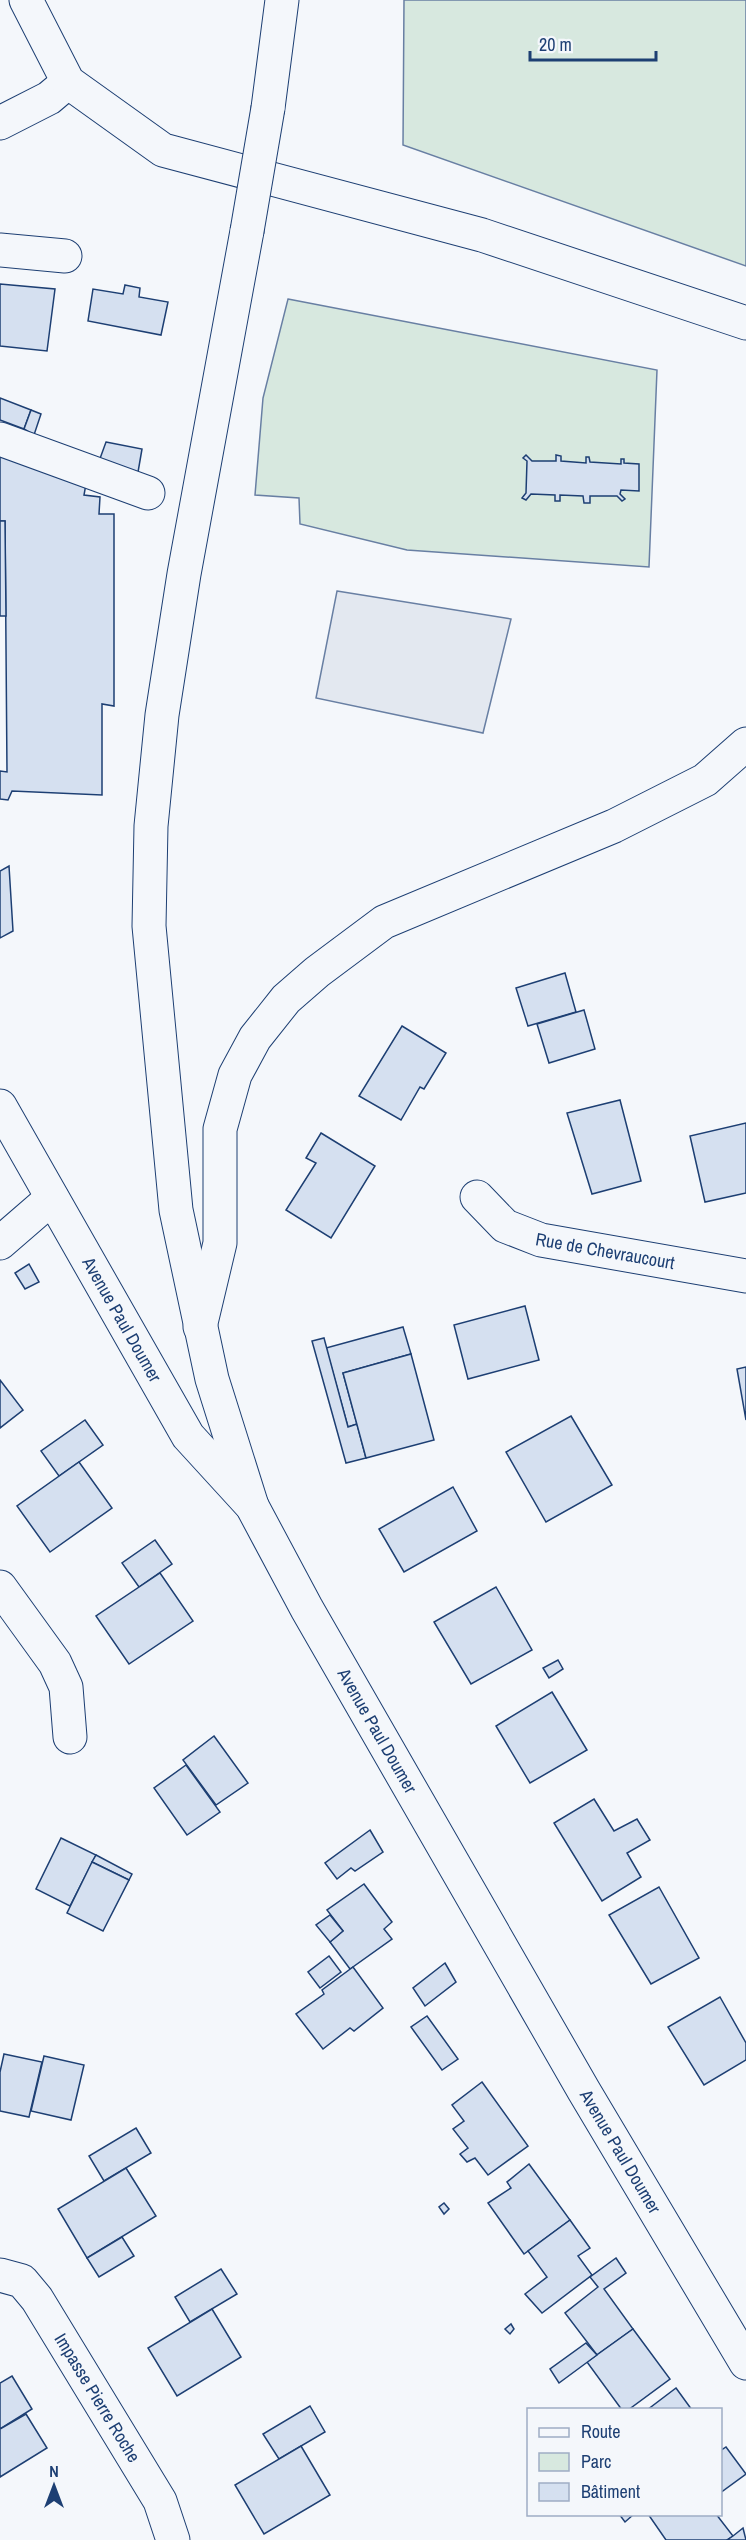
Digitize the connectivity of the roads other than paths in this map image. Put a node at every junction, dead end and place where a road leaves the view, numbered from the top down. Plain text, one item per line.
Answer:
1 (26, 0) edge
2 (282, 0) edge
3 (68, 82) junction
4 (0, 123) edge
5 (0, 250) edge
6 (65, 256) dead end
7 (746, 323) edge
8 (0, 439) edge
9 (148, 493) dead end
10 (746, 744) edge
11 (0, 1106) edge
12 (477, 1197) dead end
13 (52, 1198) junction
14 (0, 1243) edge
15 (746, 1276) edge
16 (200, 1327) junction
17 (252, 1506) junction
18 (0, 1587) edge
19 (70, 1737) dead end
20 (0, 2275) edge
21 (746, 2363) edge
22 (173, 2540) edge

1 - 3 main road
2 - 16 main road, bridge
3 - 4 main road
3 - 7 main road
5 - 6 main road
8 - 9 main road
10 - 16 main road
11 - 13 main road, Avenue Paul Doumer
12 - 15 main road, Rue de Chevraucourt
13 - 14 main road
13 - 17 main road, Avenue Paul Doumer
16 - 17 main road
17 - 21 main road, Avenue Paul Doumer
18 - 19 main road
20 - 22 main road, Impasse Pierre Roche

